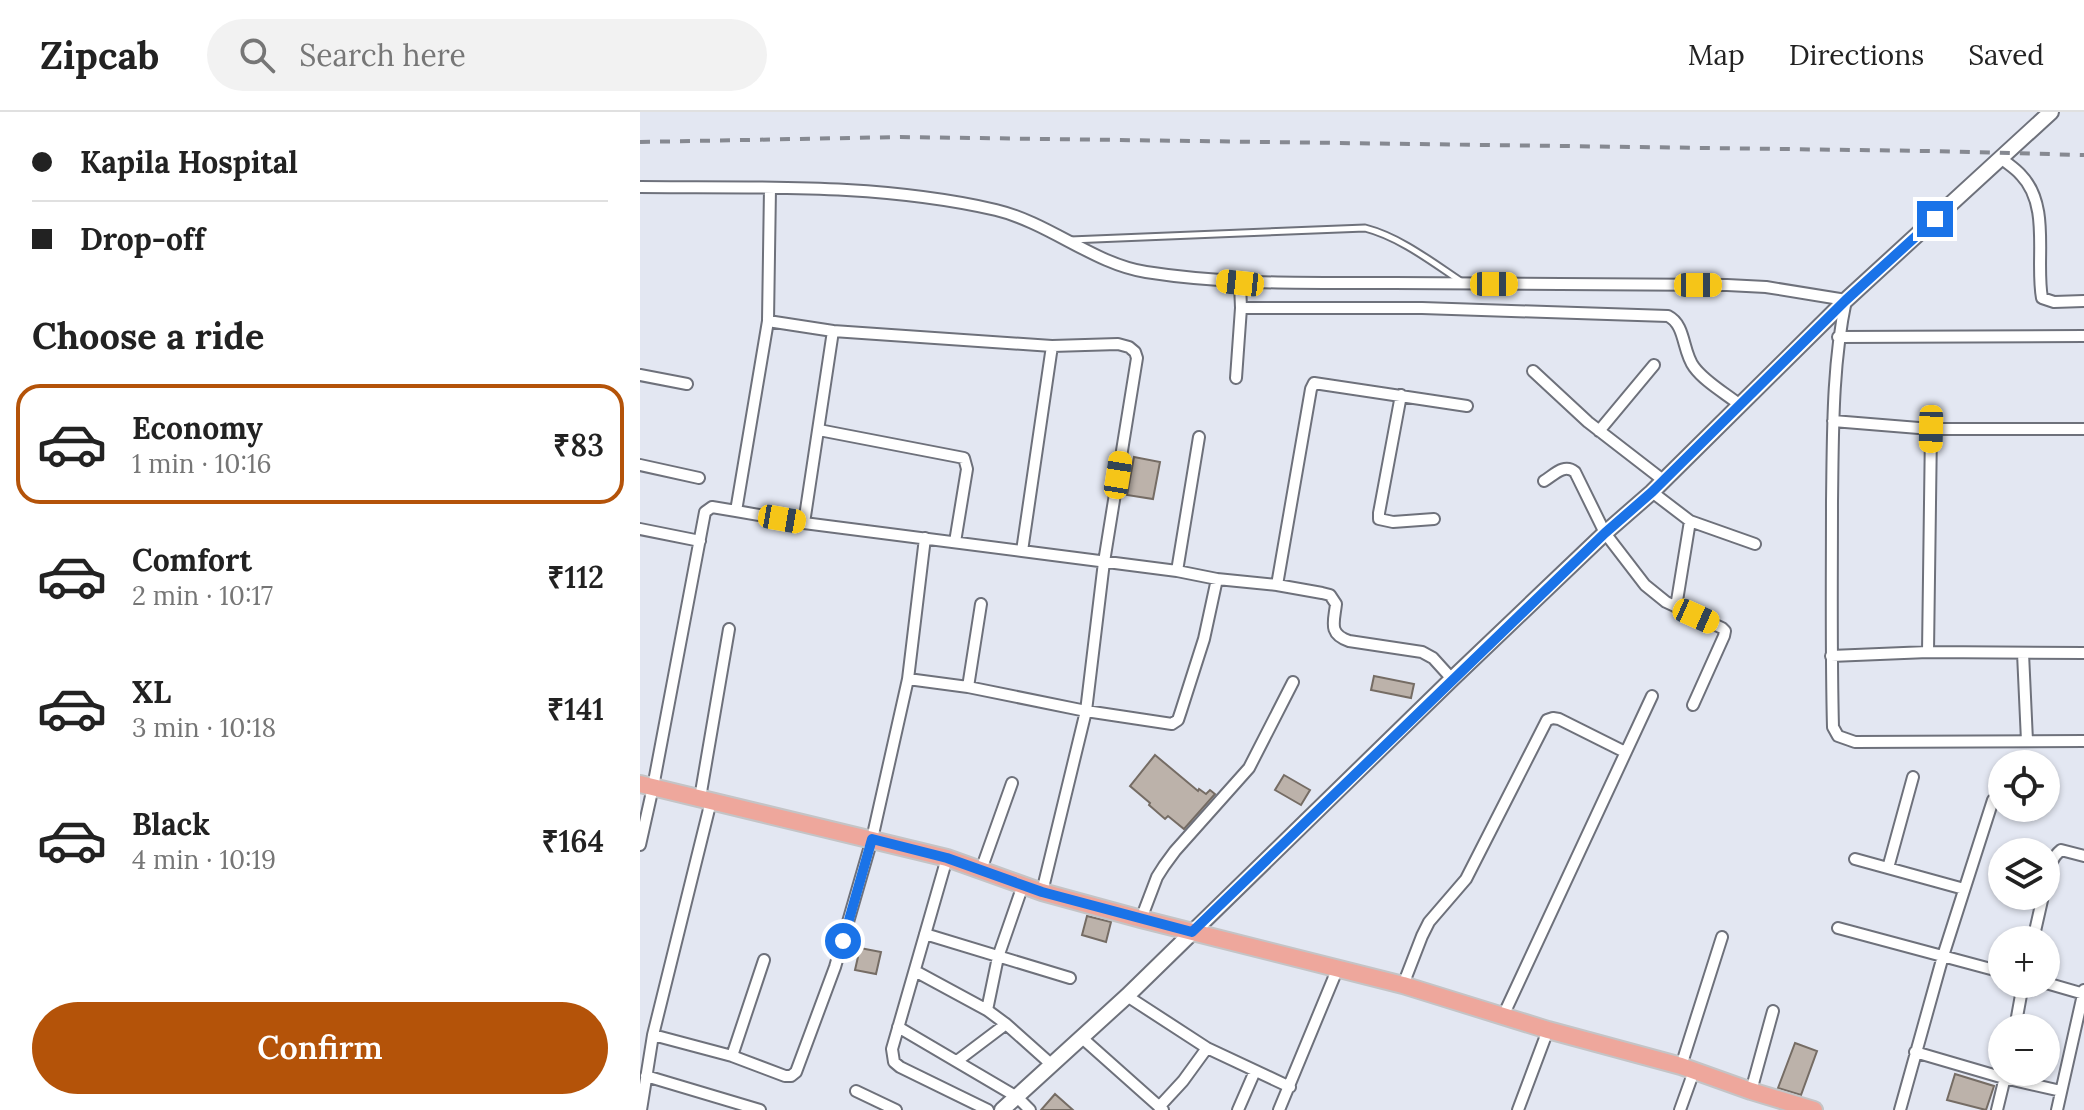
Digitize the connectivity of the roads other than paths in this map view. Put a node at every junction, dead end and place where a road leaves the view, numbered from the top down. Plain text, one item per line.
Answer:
1 (2051, 112) edge
2 (2002, 159) junction
3 (640, 187) edge
4 (770, 188) junction
5 (1069, 240) junction
6 (1240, 283) junction
7 (1465, 284) junction
8 (1846, 300) junction
9 (2084, 301) edge
10 (1241, 308) junction
11 (768, 321) junction
12 (833, 331) junction
13 (2084, 336) edge
14 (1838, 337) junction
15 (1052, 346) junction
16 (1654, 365) dead end
17 (1533, 371) dead end
18 (640, 375) edge
19 (1236, 378) dead end
20 (687, 384) dead end
21 (1401, 395) junction
22 (1740, 405) junction
23 (1467, 406) dead end
24 (1833, 421) junction
25 (1931, 429) junction
26 (2084, 429) edge
27 (819, 430) junction
28 (1599, 431) junction
29 (1199, 437) dead end
30 (640, 465) edge
31 (699, 478) dead end
32 (1663, 480) junction
33 (1544, 481) dead end
34 (1652, 492) junction
35 (736, 511) junction
36 (1434, 519) dead end
37 (1690, 521) junction
38 (804, 523) junction
39 (640, 529) edge
40 (1605, 533) junction
41 (925, 538) junction
42 (700, 541) junction
43 (955, 542) junction
44 (1755, 544) dead end
45 (1022, 551) junction
46 (1104, 562) junction
47 (1177, 571) junction
48 (1217, 579) junction
49 (1277, 585) junction
50 (981, 604) dead end
51 (1676, 607) junction
52 (729, 629) dead end
53 (1928, 652) junction
54 (2023, 653) junction
55 (2084, 653) edge
56 (1831, 656) junction
57 (908, 679) junction
58 (1452, 679) junction
59 (1293, 682) dead end
60 (968, 687) junction
61 (1652, 696) dead end
62 (1693, 705) dead end
63 (1086, 711) junction
64 (2027, 741) junction
65 (2084, 741) edge
66 (1625, 752) junction
67 (1913, 777) dead end
68 (1012, 783) dead end
69 (647, 785) edge
70 (705, 799) junction
71 (1988, 815) edge
72 (872, 839) junction
73 (640, 845) edge
74 (2060, 851) edge
75 (2084, 856) edge
76 (947, 858) junction
77 (1855, 859) dead end
78 (1888, 868) junction
79 (981, 870) junction
80 (1023, 885) junction
81 (1964, 889) junction
82 (1042, 892) junction
83 (1141, 919) junction
84 (1838, 928) dead end
85 (1192, 932) junction
86 (925, 934) junction
87 (1722, 937) dead end
88 (1943, 956) junction
89 (998, 957) junction
90 (764, 960) dead end
91 (1988, 968) edge
92 (1337, 970) junction
93 (915, 971) junction
94 (1070, 978) dead end
95 (1403, 985) junction
96 (2060, 986) edge
97 (2084, 992) edge
98 (1127, 996) junction
99 (987, 1010) junction
100 (1773, 1011) dead end
101 (1503, 1016) junction
102 (1006, 1024) junction
103 (898, 1027) junction
104 (1548, 1030) junction
105 (653, 1035) junction
106 (1081, 1037) junction
107 (1207, 1048) junction
108 (1915, 1052) junction
109 (732, 1056) junction
110 (957, 1061) junction
111 (1052, 1065) junction
112 (1688, 1068) junction
113 (1255, 1071) junction
114 (1988, 1071) edge
115 (646, 1076) junction
116 (2002, 1086) edge
117 (2044, 1086) edge
118 (1290, 1087) junction
119 (856, 1091) dead end
120 (1751, 1091) junction
121 (2061, 1091) junction
122 (1017, 1097) junction
123 (1161, 1108) edge
124 (643, 1109) edge
125 (760, 1110) edge
126 (896, 1110) edge
127 (988, 1110) edge
128 (1002, 1110) edge
129 (1030, 1110) edge
130 (1238, 1110) edge
131 (1279, 1110) edge
132 (1518, 1110) edge
133 (1680, 1110) edge
134 (1814, 1110) edge
135 (1900, 1110) edge
136 (1997, 1110) edge
137 (2057, 1110) edge

1 - 2 main road
2 - 8 main road
2 - 9 street
3 - 4 street
4 - 5 street
4 - 11 street
5 - 6 street
5 - 7 lane
6 - 7 street
6 - 10 street
7 - 8 street
8 - 14 street
8 - 22 main road
10 - 19 street
10 - 22 street
11 - 12 street
11 - 35 street
12 - 15 street
12 - 27 street
13 - 14 street
14 - 24 street
15 - 45 street
15 - 46 street
16 - 28 street
17 - 28 street
18 - 20 street
21 - 23 street
21 - 36 street
21 - 49 street
22 - 32 main road
24 - 25 street
24 - 56 street
25 - 26 street
25 - 53 street
27 - 38 street
27 - 43 street
28 - 32 street
29 - 47 street
30 - 31 street
32 - 34 main road
33 - 40 street
34 - 37 street
34 - 40 main road
35 - 38 street
35 - 42 street
37 - 44 street
37 - 51 street
38 - 41 street
39 - 42 street
40 - 51 street
40 - 58 main road
41 - 43 street
41 - 57 street
42 - 69 street
43 - 45 street
45 - 46 street
46 - 47 street
46 - 63 street
47 - 48 street
48 - 49 street
48 - 63 street
49 - 58 street
50 - 60 street
51 - 62 street
52 - 70 street
53 - 54 street
53 - 56 street
54 - 55 street
54 - 64 street
56 - 64 street
57 - 60 street
57 - 72 street
58 - 85 main road
59 - 83 street
60 - 63 street
61 - 66 street
63 - 82 street
64 - 65 street
66 - 95 street
66 - 101 street
67 - 78 street
68 - 79 street
69 - 70 main road
69 - 73 street
70 - 72 main road
70 - 105 street
71 - 81 street
72 - 76 main road
72 - 109 street
74 - 75 street
76 - 79 main road
76 - 86 street
77 - 78 street
78 - 81 street
79 - 80 main road
80 - 82 main road
80 - 89 street
81 - 88 street
82 - 83 main road
83 - 85 main road
84 - 88 street
85 - 92 main road
85 - 98 main road
86 - 89 street
86 - 93 street
87 - 112 street
88 - 91 street
88 - 108 street
89 - 94 street
89 - 99 street
90 - 109 street
92 - 95 main road
92 - 118 street
93 - 99 street
93 - 103 street
95 - 101 main road
96 - 97 street
97 - 121 street
98 - 106 main road
98 - 107 street
99 - 102 street
100 - 120 street
101 - 104 main road
102 - 110 street
102 - 111 street
103 - 110 street
103 - 127 street
104 - 112 main road
104 - 132 street
105 - 109 street
105 - 115 street
106 - 111 main road
106 - 123 street
107 - 113 street
107 - 123 street
108 - 114 street
108 - 135 street
110 - 122 street
111 - 122 main road
112 - 120 main road
112 - 133 street
113 - 118 street
113 - 130 street
115 - 124 street
115 - 125 street
116 - 136 street
117 - 121 street
118 - 131 street
119 - 126 street
120 - 134 main road
121 - 137 street
122 - 128 main road
122 - 129 street

